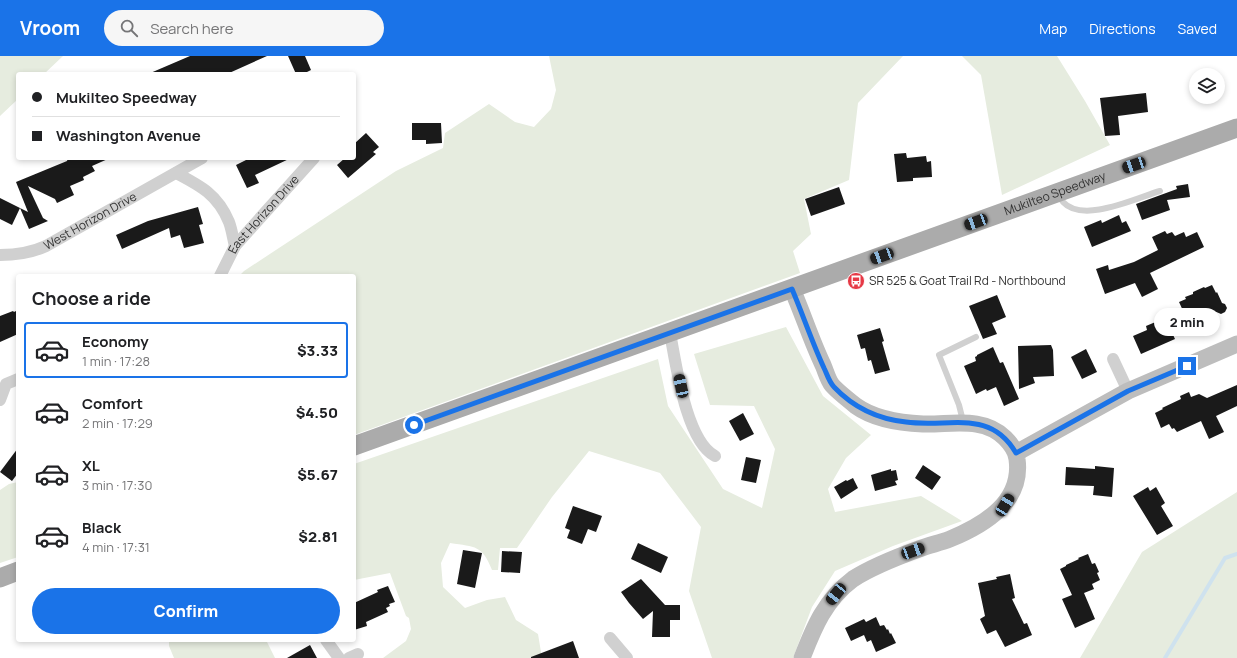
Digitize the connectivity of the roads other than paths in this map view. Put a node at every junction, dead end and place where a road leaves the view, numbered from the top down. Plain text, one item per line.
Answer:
1 (1237, 128) edge
2 (199, 160) edge
3 (312, 160) edge
4 (176, 173) junction
5 (1160, 191) dead end
6 (1058, 192) junction
7 (235, 246) junction
8 (0, 255) edge
9 (221, 274) edge
10 (792, 289) junction
11 (670, 333) junction
12 (976, 337) dead end
13 (1237, 344) edge
14 (1113, 359) dead end
15 (16, 379) edge
16 (3, 381) edge
17 (1128, 391) junction
18 (0, 400) edge
19 (964, 423) junction
20 (356, 445) edge
21 (1016, 453) junction
22 (715, 456) dead end
23 (16, 573) edge
24 (0, 578) edge
25 (610, 638) dead end
26 (327, 642) edge
27 (339, 658) edge
28 (627, 658) edge
29 (802, 658) edge

1 - 6 main road, Mukilteo Speedway
2 - 4 street, West Horizon Drive
3 - 7 street, East Horizon Drive
4 - 7 street
4 - 8 street, West Horizon Drive
5 - 6 lane
6 - 10 main road, Mukilteo Speedway
7 - 9 street, East Horizon Drive
10 - 11 main road, Mukilteo Speedway
10 - 19 street
11 - 20 main road, Mukilteo Speedway
11 - 22 street
12 - 19 lane
13 - 17 street
14 - 17 street
15 - 16 street
16 - 18 street
17 - 21 street
19 - 21 street
21 - 29 street
23 - 24 main road
25 - 28 street
26 - 27 street

